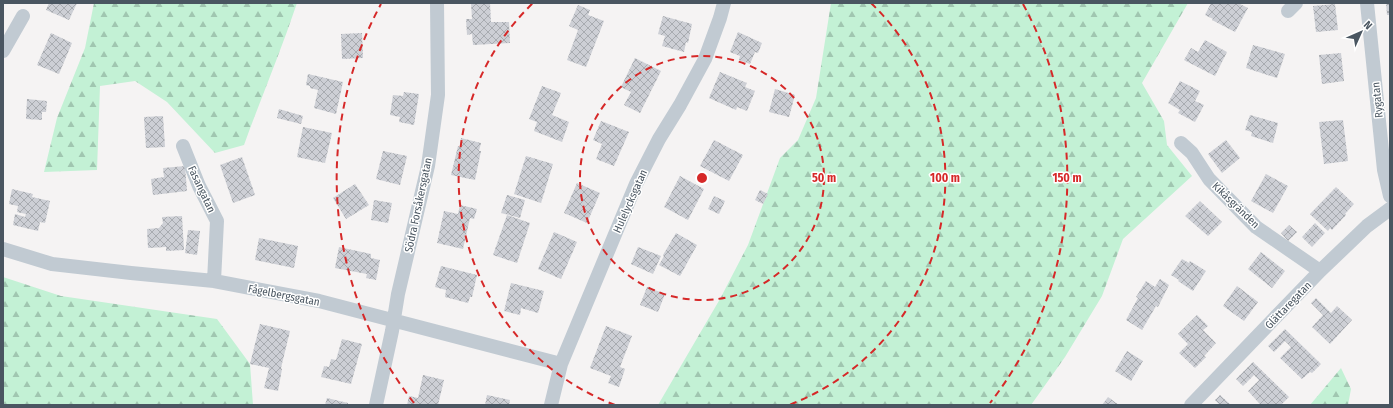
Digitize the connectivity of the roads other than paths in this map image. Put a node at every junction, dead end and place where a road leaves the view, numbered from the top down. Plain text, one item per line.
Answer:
1 (437, 3) edge
2 (724, 3) edge
3 (1367, 3) edge
4 (23, 16) dead end
5 (3, 51) edge
6 (1181, 143) dead end
7 (182, 146) dead end
8 (1390, 196) edge
9 (1390, 210) edge
10 (3, 250) edge
11 (1320, 271) junction
12 (214, 281) junction
13 (394, 320) junction
14 (561, 364) junction
15 (376, 405) edge
16 (551, 405) edge
17 (1191, 405) edge

1 - 13 street, Södra Forsåkersgatan
2 - 14 street, Hulelycksgatan
3 - 8 street, Rygatan
4 - 5 street
6 - 11 street, Kikåsgränden
7 - 12 street, Fasangatan
9 - 11 street, Glättaregatan
10 - 12 street, Fågelbergsgatan
11 - 17 street, Glättaregatan
12 - 13 street, Fågelbergsgatan
13 - 14 street, Fågelbergsgatan
13 - 15 street, Södra Forsåkersgatan
14 - 16 street, Hulelycksgatan

